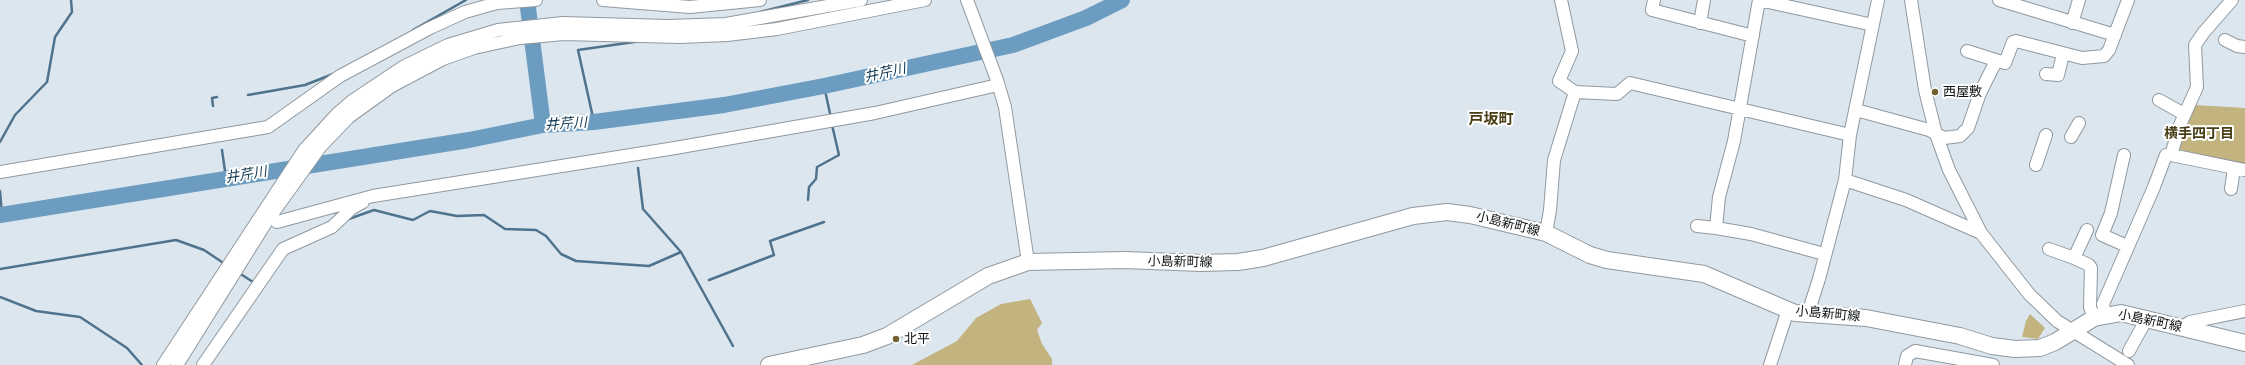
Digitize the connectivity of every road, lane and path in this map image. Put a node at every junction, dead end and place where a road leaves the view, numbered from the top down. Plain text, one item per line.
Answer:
1 (536, 0) edge
2 (603, 0) edge
3 (760, 0) edge
4 (862, 0) edge
5 (925, 0) edge
6 (1561, 0) edge
7 (1654, 0) edge
8 (1704, 0) edge
9 (1759, 0) edge
10 (1878, 0) edge
11 (1911, 0) edge
12 (1999, 0) edge
13 (2079, 0) edge
14 (2128, 0) edge
15 (2232, 0) edge
16 (2032, 4) edge
17 (969, 5) edge
18 (1700, 23) junction
19 (2072, 23) junction
20 (1873, 25) junction
21 (564, 29) junction
22 (519, 33) junction
23 (2115, 35) junction
24 (1753, 36) junction
25 (2225, 40) dead end
26 (2245, 47) edge
27 (1967, 51) dead end
28 (2063, 54) junction
29 (1996, 61) junction
30 (2046, 74) dead end
31 (998, 82) junction
32 (1575, 92) junction
33 (2159, 100) dead end
34 (1740, 109) junction
35 (1856, 110) junction
36 (2184, 114) junction
37 (2079, 123) dead end
38 (1936, 134) junction
39 (1850, 135) junction
40 (2046, 135) dead end
41 (2071, 137) dead end
42 (2124, 155) dead end
43 (2166, 155) dead end
44 (2036, 165) dead end
45 (2240, 169) edge
46 (0, 172) edge
47 (1845, 180) junction
48 (2231, 189) dead end
49 (373, 196) junction
50 (271, 223) junction
51 (1697, 226) dead end
52 (1716, 228) junction
53 (2087, 230) dead end
54 (1546, 233) junction
55 (1981, 233) junction
56 (2127, 246) junction
57 (2049, 249) dead end
58 (1824, 254) junction
59 (2074, 258) junction
60 (1028, 262) junction
61 (1788, 310) junction
62 (2245, 311) edge
63 (1808, 313) junction
64 (2099, 316) junction
65 (2146, 320) junction
66 (2182, 327) junction
67 (2071, 331) junction
68 (2245, 343) edge
69 (2130, 351) dead end
70 (2124, 364) edge
71 (163, 365) edge
72 (177, 365) edge
73 (203, 365) edge
74 (769, 365) edge
75 (1770, 365) edge
76 (1905, 365) edge
77 (1993, 365) edge

1 - 46 street
2 - 3 street
4 - 21 street
5 - 21 street
6 - 32 street
7 - 18 street
8 - 18 street
9 - 20 street
9 - 24 street
10 - 20 street
11 - 38 street
12 - 16 street
13 - 19 street
14 - 23 street
15 - 36 street
16 - 19 street
17 - 31 street
18 - 24 street
19 - 23 street
20 - 35 street
21 - 22 street
22 - 50 street
22 - 71 street
23 - 28 street
24 - 34 street
25 - 26 street
27 - 29 street
28 - 29 street
28 - 30 street
29 - 38 street
31 - 49 street
31 - 60 street
32 - 34 street
32 - 54 street
33 - 36 street
34 - 39 street
34 - 52 street
35 - 38 street
35 - 39 street
36 - 45 street
37 - 41 street
38 - 55 street
39 - 47 street
40 - 44 street
42 - 56 street
43 - 56 street
45 - 48 street
47 - 55 street
47 - 58 street
49 - 50 street
49 - 73 street
50 - 72 street
51 - 52 street
52 - 58 street
53 - 59 street
54 - 60 main road, 小島新町線
54 - 61 main road, 小島新町線
55 - 67 street
56 - 64 street
57 - 59 street
58 - 63 street
59 - 64 street
60 - 74 main road, 小島新町線
61 - 63 main road, 小島新町線
61 - 75 street
62 - 66 street
63 - 67 main road, 小島新町線
64 - 65 main road, 小島新町線
64 - 67 main road, 小島新町線
65 - 66 main road, 小島新町線
65 - 69 street
66 - 68 main road, 小島新町線
67 - 70 street
76 - 77 street

